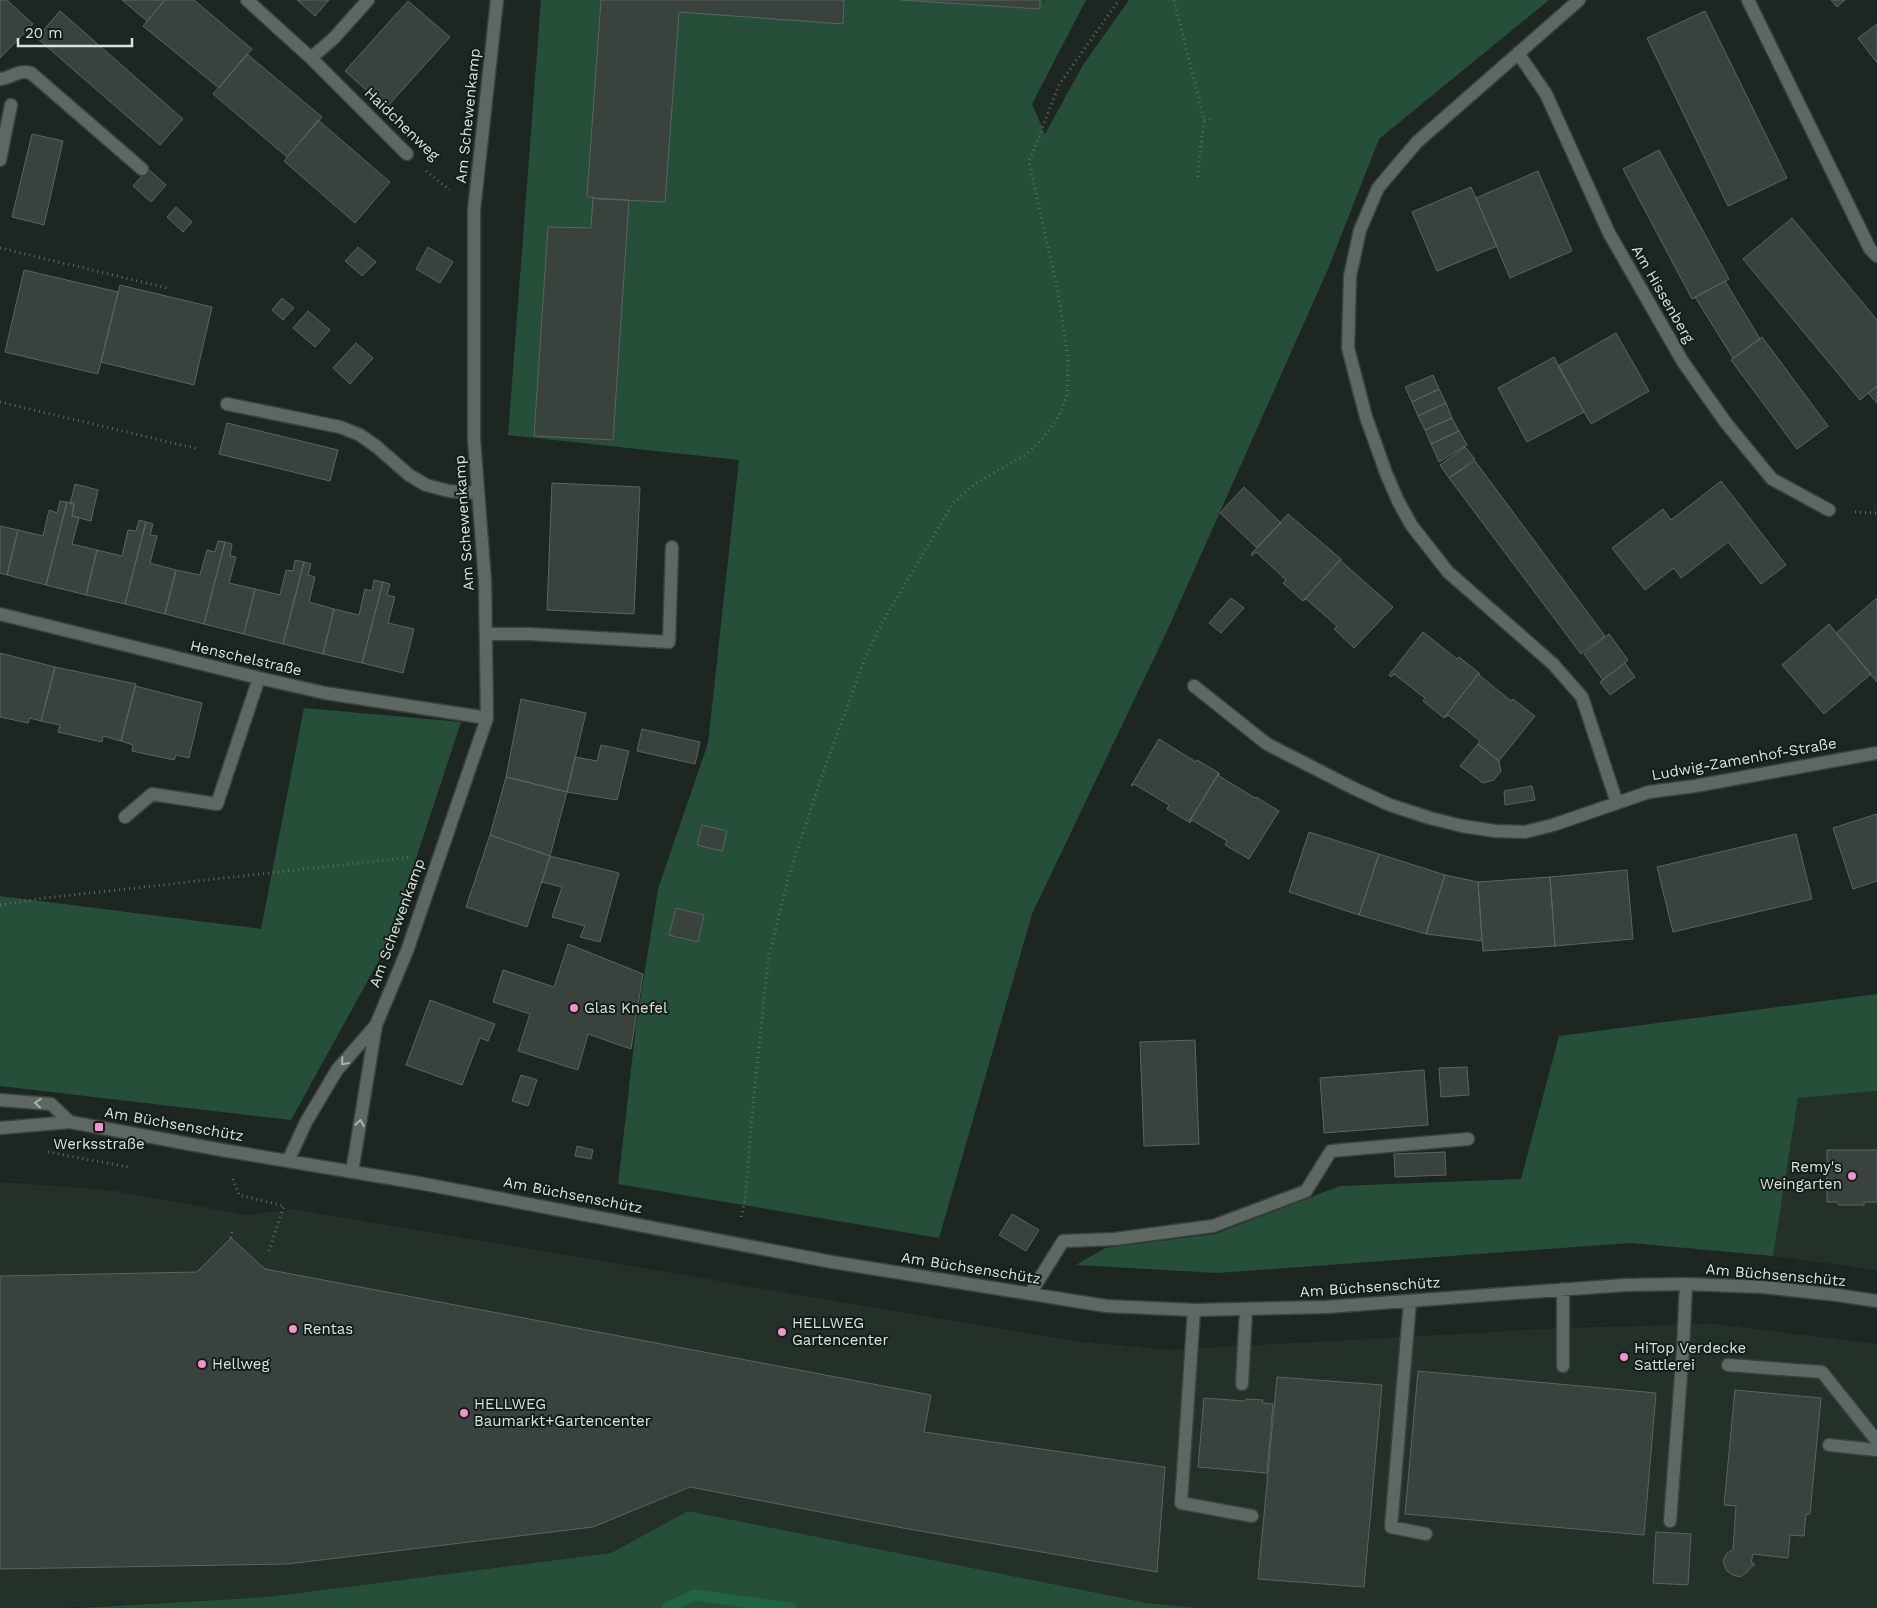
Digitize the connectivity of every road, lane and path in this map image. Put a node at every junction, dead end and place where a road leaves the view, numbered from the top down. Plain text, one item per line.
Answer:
1 (248, 0) edge
2 (368, 0) edge
3 (497, 0) edge
4 (1118, 0) edge
5 (1174, 0) edge
6 (1579, 0) edge
7 (1748, 0) edge
8 (1518, 53) junction
9 (311, 58) junction
10 (0, 79) edge
11 (11, 105) dead end
12 (1212, 119) dead end
13 (1204, 120) junction
14 (406, 154) joint
15 (0, 160) edge
16 (142, 169) dead end
17 (1197, 180) dead end
18 (474, 210) junction
19 (0, 248) edge
20 (1877, 256) edge
21 (167, 288) dead end
22 (0, 402) edge
23 (227, 404) dead end
24 (198, 449) dead end
25 (478, 493) junction
26 (1829, 510) dead end
27 (672, 547) dead end
28 (0, 614) edge
29 (486, 634) junction
30 (258, 678) junction
31 (1194, 686) dead end
32 (487, 718) junction
33 (1877, 753) edge
34 (1617, 803) junction
35 (125, 817) dead end
36 (440, 854) junction
37 (0, 905) edge
38 (376, 1024) junction
39 (0, 1100) edge
40 (70, 1122) junction
41 (0, 1128) edge
42 (1468, 1139) dead end
43 (222, 1150) junction
44 (43, 1151) dead end
45 (288, 1161) junction
46 (128, 1167) dead end
47 (352, 1172) junction
48 (232, 1230) dead end
49 (231, 1238) dead end
50 (734, 1242) junction
51 (269, 1251) dead end
52 (1686, 1284) junction
53 (1563, 1289) junction
54 (1030, 1294) junction
55 (1410, 1301) junction
56 (1877, 1301) edge
57 (1246, 1309) junction
58 (1194, 1310) junction
59 (1728, 1365) dead end
60 (1563, 1366) dead end
61 (1242, 1384) dead end
62 (1877, 1441) edge
63 (1830, 1445) dead end
64 (1877, 1450) edge
65 (1252, 1516) dead end
66 (1670, 1521) dead end
67 (1426, 1534) dead end

1 - 9 street, Haidchenweg
2 - 9 street
3 - 18 street, Am Schewenkamp
4 - 50 path
5 - 13 path
6 - 8 street
7 - 20 street
8 - 26 street, Am Hissenberg
8 - 34 street
9 - 14 street, Haidchenweg
10 - 16 street
11 - 15 street
12 - 13 path
13 - 17 path
14 - 18 path, Haidchenweg
18 - 25 street, Am Schewenkamp
19 - 21 path
22 - 24 path
23 - 25 street
25 - 29 street, Am Schewenkamp
27 - 29 street
28 - 30 street, Henschelstraße
29 - 32 street, Am Schewenkamp
30 - 32 street, Henschelstraße
30 - 35 street
31 - 34 street, Ludwig-Zamenhof-Straße
32 - 36 street, Am Schewenkamp
33 - 34 street, Ludwig-Zamenhof-Straße
36 - 37 path
36 - 38 street, Am Schewenkamp
38 -> 45 street, Am Schewenkamp
47 -> 38 street, Am Schewenkamp
40 -> 39 street
40 - 41 street, Am Büchsenschütz
40 - 43 street, Am Büchsenschütz
42 - 54 street
43 - 45 street, Am Büchsenschütz
43 - 51 path
44 - 46 path
45 - 47 street, Am Büchsenschütz
47 - 50 street, Am Büchsenschütz
48 - 49 path
50 - 54 street, Am Büchsenschütz
52 - 53 street, Am Büchsenschütz
52 - 56 street, Am Büchsenschütz
52 - 66 street
53 - 55 street, Am Büchsenschütz
53 - 60 street
54 - 58 street, Am Büchsenschütz
55 - 57 street, Am Büchsenschütz
55 - 67 street
57 - 58 street, Am Büchsenschütz
57 - 61 street
58 - 65 street
59 - 62 street
63 - 64 street

